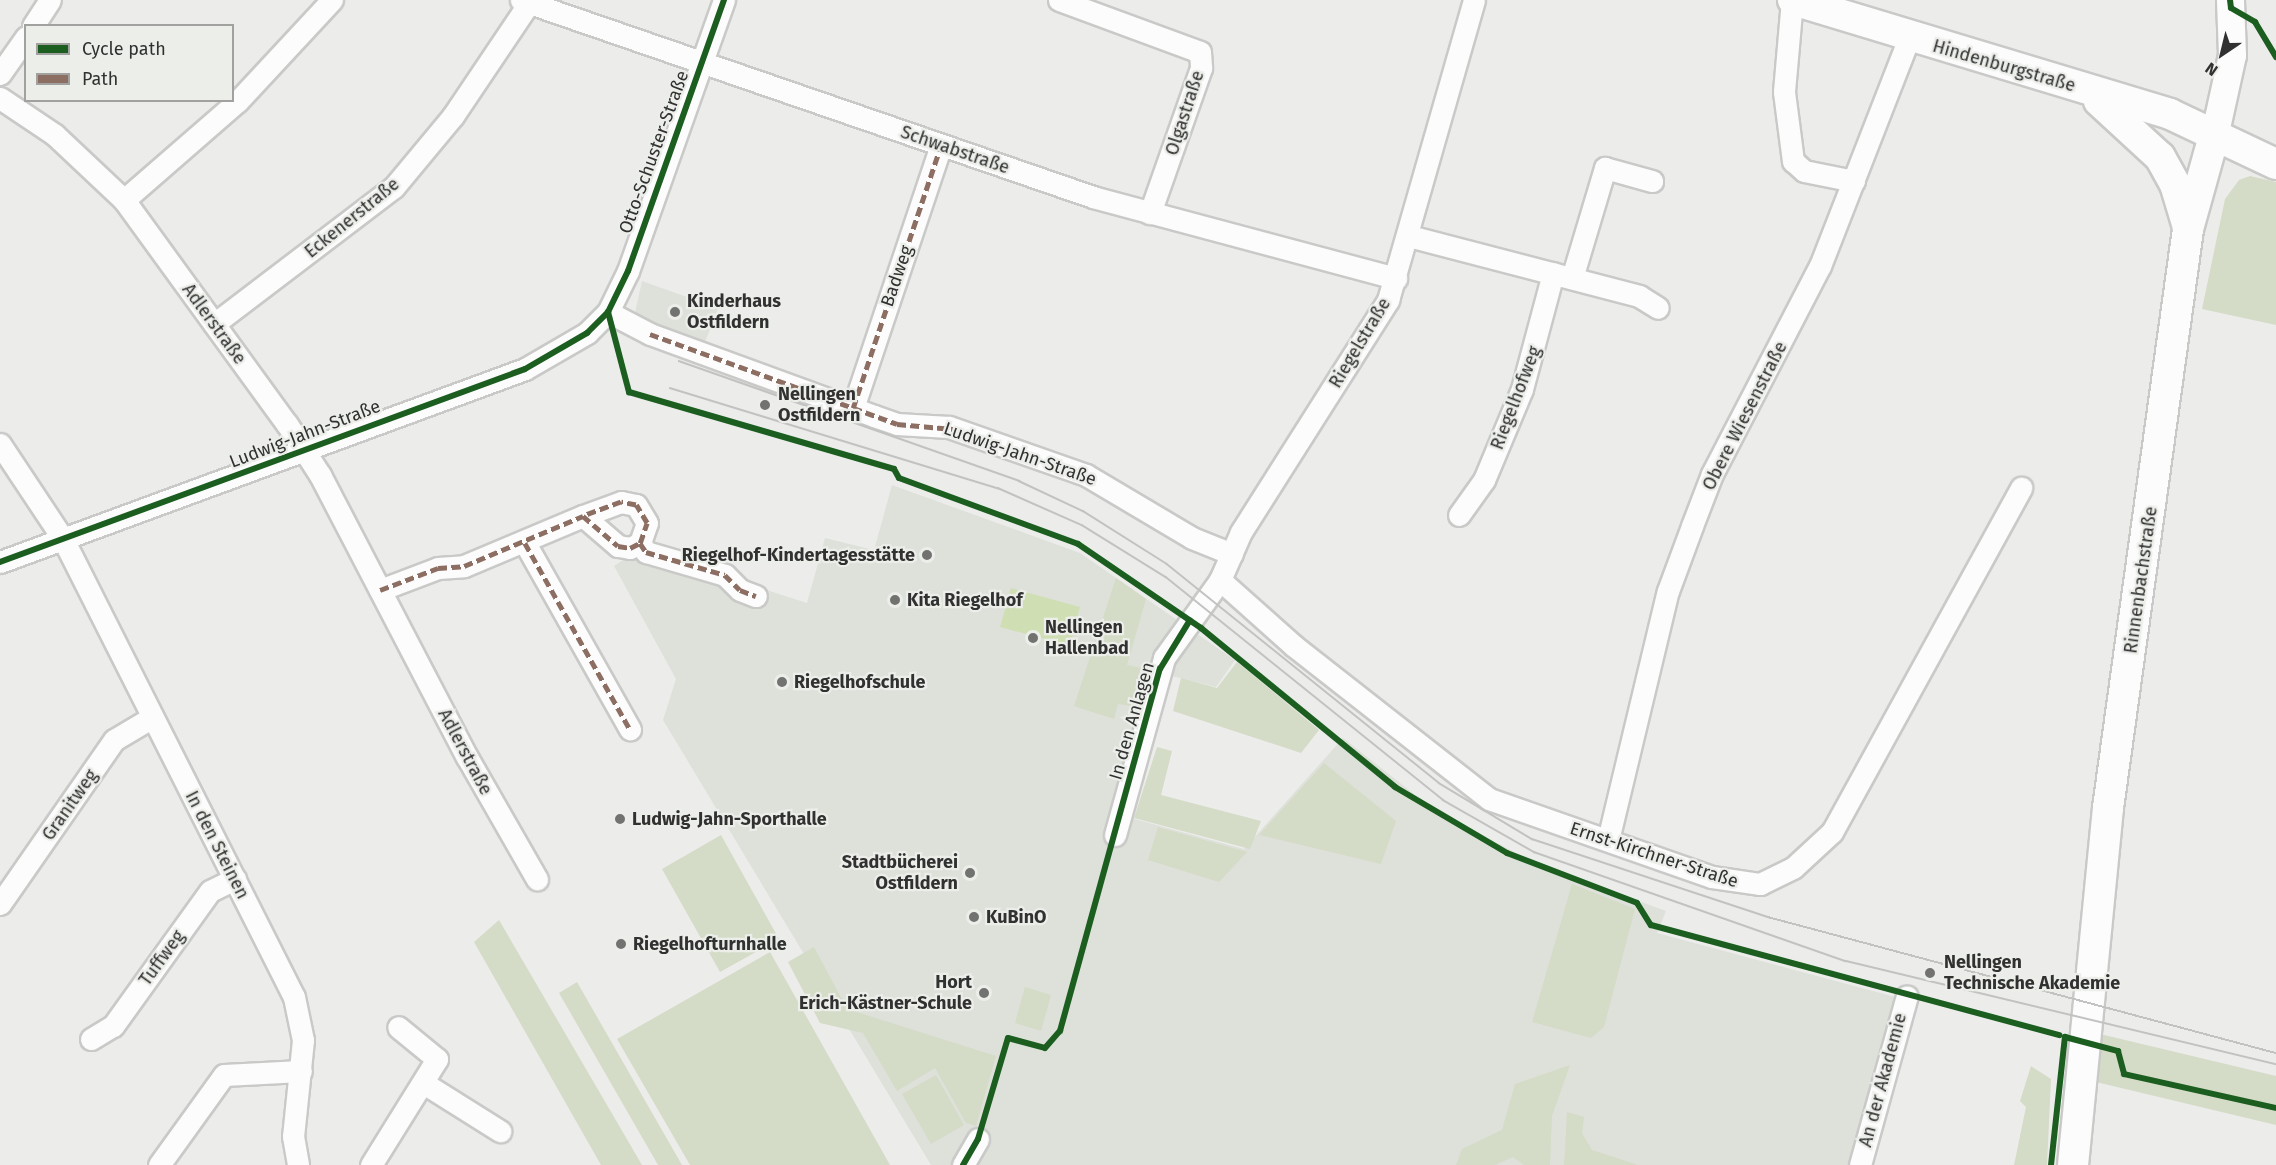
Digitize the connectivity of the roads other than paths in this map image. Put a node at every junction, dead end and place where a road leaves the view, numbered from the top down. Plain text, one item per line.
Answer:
1 (51, 0) edge
2 (332, 0) edge
3 (724, 0) edge
4 (1059, 0) edge
5 (1474, 0) edge
6 (1792, 0) edge
7 (2230, 0) edge
8 (525, 1) edge
9 (34, 24) edge
10 (1910, 38) junction
11 (24, 39) edge
12 (702, 63) junction
13 (0, 74) edge
14 (2082, 89) junction
15 (0, 98) edge
16 (2214, 132) junction
17 (942, 145) junction
18 (2276, 164) edge
19 (1652, 181) dead end
20 (1854, 181) junction
21 (124, 200) junction
22 (1150, 213) junction
23 (2188, 229) junction
24 (1408, 236) junction
25 (1563, 276) junction
26 (1396, 278) junction
27 (1658, 308) dead end
28 (608, 312) junction
29 (214, 324) junction
30 (853, 408) junction
31 (0, 444) edge
32 (305, 450) junction
33 (2021, 488) dead end
34 (1459, 515) dead end
35 (583, 516) junction
36 (63, 539) junction
37 (525, 543) junction
38 (640, 543) junction
39 (1232, 554) junction
40 (0, 562) edge
41 (1220, 580) junction
42 (380, 590) junction
43 (756, 596) dead end
44 (1190, 620) joint
45 (151, 718) junction
46 (630, 729) dead end
47 (1115, 835) dead end
48 (1608, 840) junction
49 (235, 879) junction
50 (537, 879) dead end
51 (0, 904) edge
52 (1907, 996) dead end
53 (398, 1027) dead end
54 (91, 1039) dead end
55 (301, 1071) junction
56 (424, 1084) junction
57 (500, 1131) dead end
58 (978, 1140) dead end
59 (159, 1165) edge
60 (298, 1165) edge
61 (371, 1165) edge
62 (963, 1165) edge
63 (1860, 1165) edge
64 (2073, 1165) edge

1 - 9 street
2 - 21 street
3 - 12 street, Otto-Schuster-Straße
4 - 22 street, Olgastraße
5 - 24 street, Riegelstraße
6 - 10 main road, Hindenburgstraße
6 - 20 street
7 - 16 street, Rinnenbachstraße
8 - 12 street, Schwabstraße
8 - 29 street, Eckenerstraße
10 - 14 main road, Hindenburgstraße
10 - 20 street, Obere Wiesenstraße
11 - 13 street
12 - 17 street, Schwabstraße
12 - 28 street, Otto-Schuster-Straße
14 - 16 main road, Hindenburgstraße
14 - 23 main road
15 - 21 street, Adlerstraße
16 - 18 main road, Hindenburgstraße
16 - 23 main road, Rinnenbachstraße
17 - 22 street, Schwabstraße
17 - 30 street, Badweg
19 - 25 street, Riegelhofweg
20 - 48 street, Obere Wiesenstraße
21 - 29 street, Adlerstraße
22 - 26 street, Schwabstraße
23 - 64 main road, Rinnenbachstraße
24 - 25 street
24 - 26 street, Riegelstraße
25 - 27 street
25 - 34 street, Riegelhofweg
26 - 39 street, Riegelstraße
28 - 30 street, Ludwig-Jahn-Straße
28 - 32 street, Ludwig-Jahn-Straße
29 - 32 street, Adlerstraße
30 - 39 street, Ludwig-Jahn-Straße
31 - 36 street, In den Steinen
32 - 36 street, Ludwig-Jahn-Straße
32 - 42 street, Adlerstraße
33 - 48 street, Ernst-Kirchner-Straße
35 - 37 street
35 - 38 street
35 - 38 street
36 - 40 street, Ludwig-Jahn-Straße
36 - 45 street, In den Steinen
37 - 42 street
37 - 46 street
38 - 43 street
39 - 41 street, Riegelstraße
41 - 44 street, Riegelstraße
41 - 48 street, Ernst-Kirchner-Straße
42 - 50 street, Adlerstraße
44 - 47 street, In den Anlagen
45 - 49 street, In den Steinen
45 - 51 street, Granitweg
49 - 54 street, Tuffweg
49 - 55 street, In den Steinen
52 - 63 street, An der Akademie
53 - 56 street
55 - 59 street
55 - 60 street, In den Steinen
56 - 57 street
56 - 61 street
58 - 62 street

